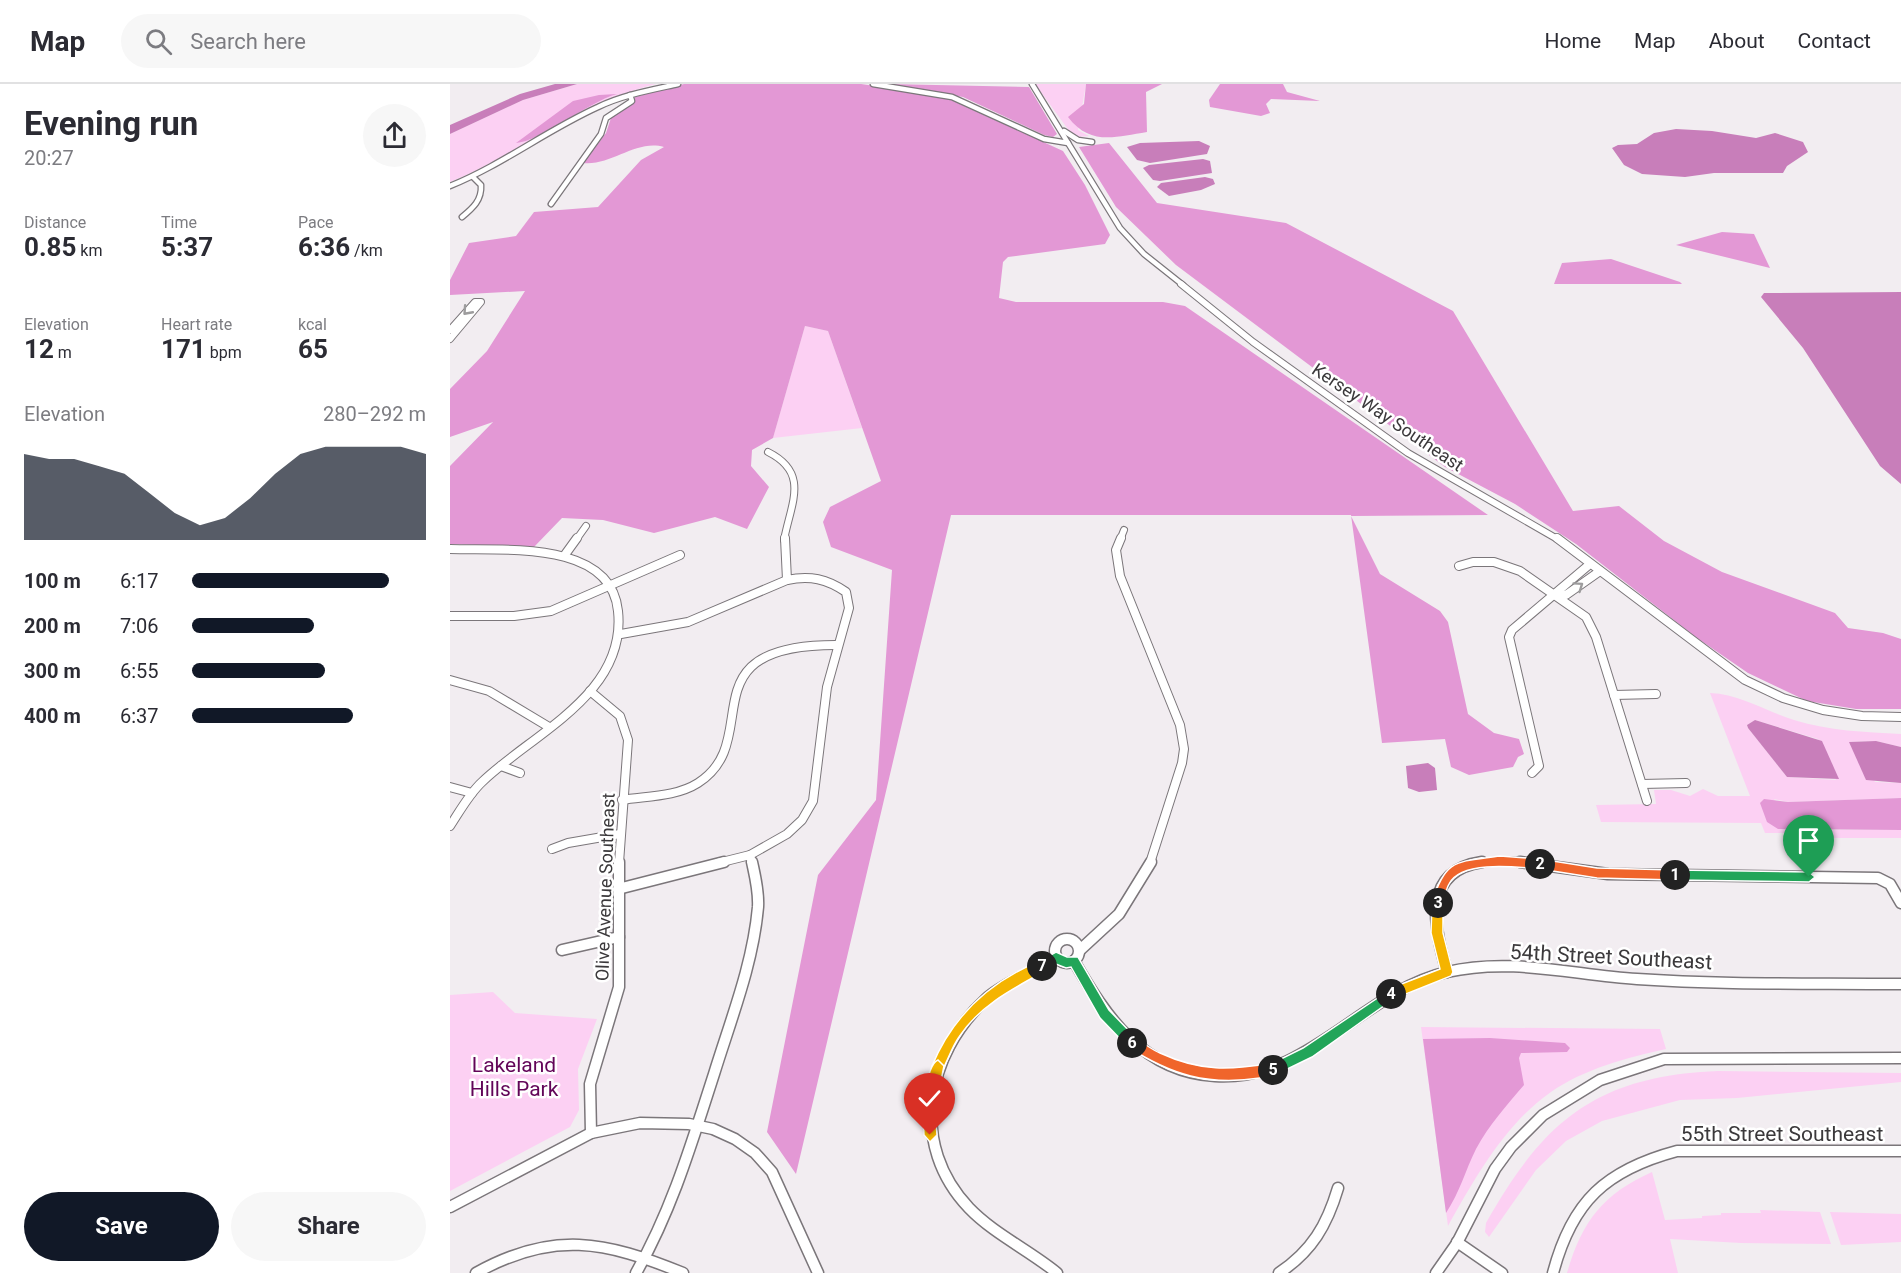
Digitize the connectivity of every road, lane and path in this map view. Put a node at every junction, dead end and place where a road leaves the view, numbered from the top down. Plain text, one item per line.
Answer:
1 (678, 84) edge
2 (873, 84) edge
3 (1032, 84) edge
4 (630, 95) junction
5 (1058, 126) junction
6 (1092, 142) dead end
7 (1068, 143) junction
8 (473, 177) junction
9 (450, 186) edge
10 (550, 204) dead end
11 (462, 217) dead end
12 (450, 330) edge
13 (450, 339) edge
14 (768, 452) dead end
15 (586, 526) dead end
16 (1124, 530) dead end
17 (450, 549) edge
18 (680, 555) dead end
19 (564, 556) junction
20 (1590, 564) junction
21 (1459, 566) dead end
22 (1600, 571) junction
23 (787, 580) junction
24 (610, 585) junction
25 (1557, 594) junction
26 (450, 616) edge
27 (621, 634) junction
28 (838, 645) junction
29 (450, 680) edge
30 (590, 691) junction
31 (1656, 694) dead end
32 (1614, 695) junction
33 (1901, 717) edge
34 (549, 727) junction
35 (501, 766) junction
36 (1532, 772) dead end
37 (520, 773) dead end
38 (1686, 783) dead end
39 (1642, 784) junction
40 (450, 787) edge
41 (472, 793) junction
42 (622, 800) junction
43 (1647, 801) dead end
44 (450, 826) edge
45 (620, 834) junction
46 (552, 849) dead end
47 (750, 855) junction
48 (618, 889) junction
49 (1901, 903) edge
50 (619, 937) junction
51 (562, 950) dead end
52 (1080, 950) junction
53 (1056, 957) junction
54 (1074, 961) junction
55 (1447, 972) junction
56 (1901, 984) edge
57 (1901, 1058) edge
58 (698, 1124) junction
59 (591, 1132) junction
60 (1901, 1151) edge
61 (1338, 1188) dead end
62 (450, 1207) edge
63 (1457, 1242) junction
64 (646, 1257) junction
65 (476, 1273) edge
66 (636, 1273) edge
67 (683, 1273) edge
68 (818, 1273) edge
69 (1057, 1273) edge
70 (1279, 1273) edge
71 (1436, 1273) edge
72 (1502, 1273) edge
73 (1553, 1273) edge

1 - 4 street
2 - 7 street
3 - 5 street, Kersey Way Southeast
4 - 8 street
4 - 10 street
5 - 6 street
5 - 7 street, Kersey Way Southeast
7 - 20 street, Kersey Way Southeast
8 - 9 street
8 - 11 street
13 -> 12 street
14 - 23 street
15 - 19 street
16 - 52 street
17 - 19 street
18 - 24 street
19 - 24 street
20 - 22 street, Kersey Way Southeast
20 - 25 street
21 - 25 street
25 -> 22 street
22 - 33 street, Kersey Way Southeast
23 - 27 street
23 - 28 street
24 - 26 street
24 - 27 street
25 - 32 street
25 - 36 street
27 - 30 street
28 - 42 street
28 - 47 street
29 - 34 street
30 - 34 street
30 - 42 street, Olive Avenue Southeast
31 - 32 street
32 - 39 street
34 - 35 street
35 - 37 street
35 - 41 street
38 - 39 street
39 - 43 street
40 - 41 street
41 - 44 street
42 - 45 street, Olive Avenue Southeast
45 - 46 street
45 - 48 street, Olive Avenue Southeast
47 - 48 street
47 - 58 street
48 - 50 street, Olive Avenue Southeast
49 - 55 street
50 - 51 street
50 - 59 street, Olive Avenue Southeast
52 - 53 street
52 - 54 street
53 - 54 street
53 - 69 street
54 - 55 street, 54th Street Southeast
55 - 56 street, 54th Street Southeast
57 - 63 street
58 - 59 street
58 - 64 street
58 - 68 street
59 - 62 street
60 - 73 street, 55th Street Southeast
61 - 70 street
63 - 71 street
63 - 72 street
64 - 65 street
64 - 66 street
64 - 67 street

